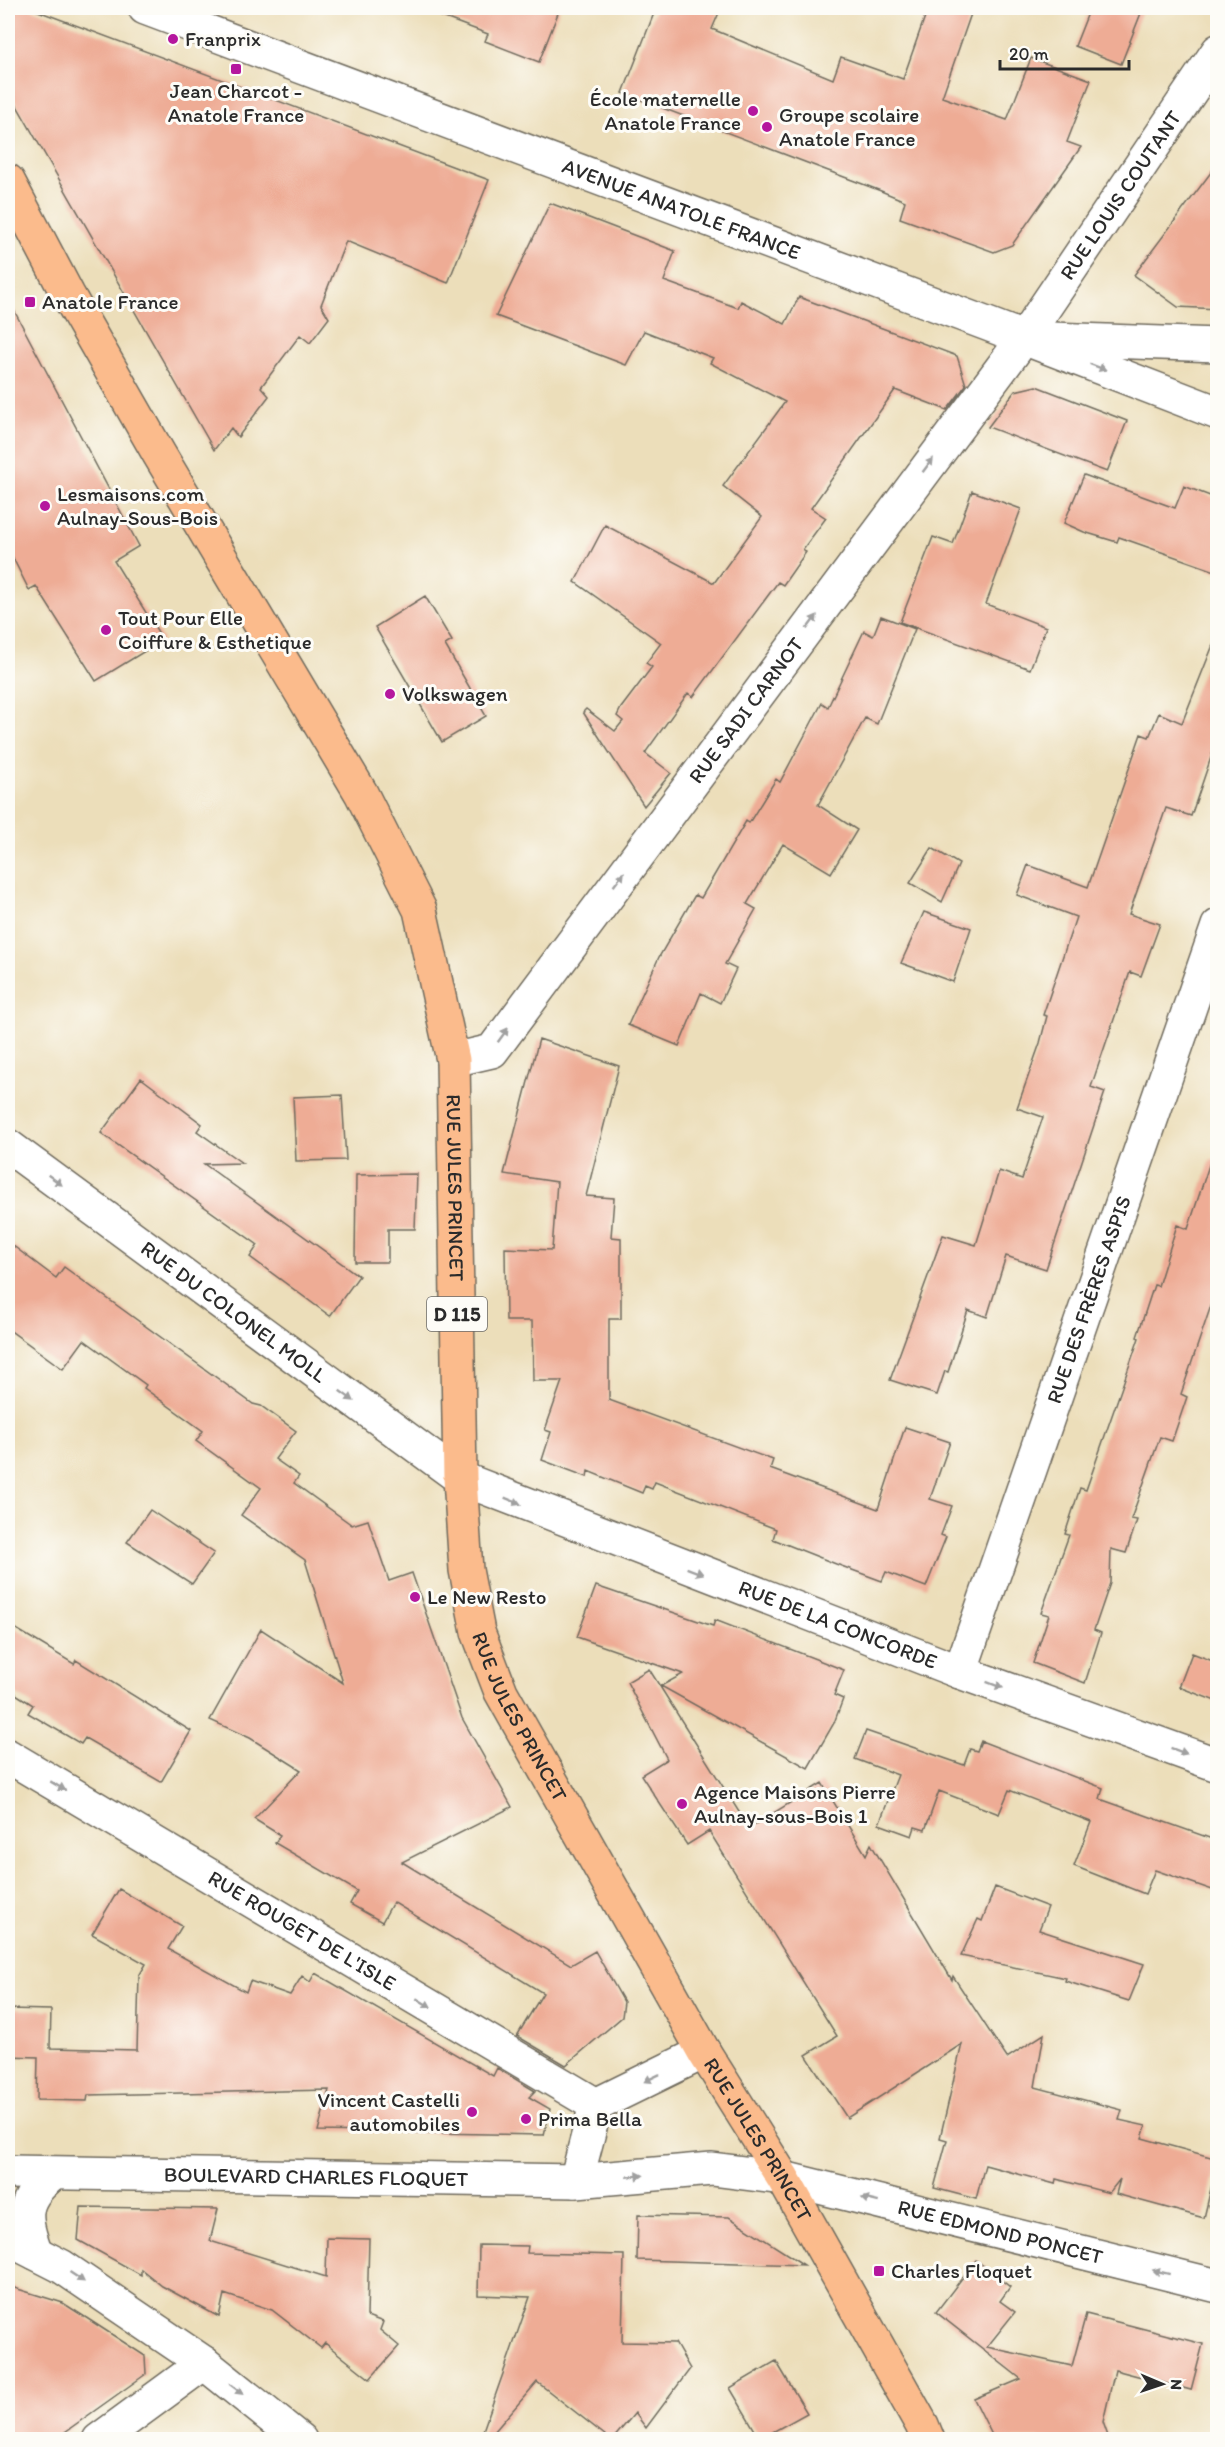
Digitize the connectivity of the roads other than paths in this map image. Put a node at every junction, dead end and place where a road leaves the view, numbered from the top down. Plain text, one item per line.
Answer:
1 (145, 8) edge
2 (1218, 51) edge
3 (8, 181) edge
4 (1024, 338) junction
5 (1218, 345) edge
6 (1218, 413) edge
7 (1218, 926) edge
8 (453, 1060) junction
9 (8, 1146) edge
10 (459, 1478) junction
11 (960, 1672) junction
12 (8, 1756) edge
13 (1218, 1765) edge
14 (704, 2052) junction
15 (596, 2105) junction
16 (8, 2172) edge
17 (53, 2174) junction
18 (783, 2178) junction
19 (576, 2181) junction
20 (8, 2188) edge
21 (22, 2246) edge
22 (1218, 2286) edge
23 (204, 2363) junction
24 (99, 2439) edge
25 (300, 2439) edge
26 (928, 2439) edge

1 - 4 street, AVENUE ANATOLE FRANCE
2 - 4 street, RUE LOUIS COUTANT
3 - 8 main road, RUE JULES PRINCET / D 115
4 - 5 street
4 -> 6 street, AVENUE ANATOLE FRANCE
8 -> 4 street, RUE SADI CARNOT
7 - 11 street, RUE DES FRÈRES ASPIS
8 - 10 main road, RUE JULES PRINCET / D 115
9 -> 10 street, RUE DU COLONEL MOLL
10 -> 11 street, RUE DE LA CONCORDE
10 - 14 main road, RUE JULES PRINCET / D 115
11 -> 13 street, RUE DE LA CONCORDE
12 -> 15 street, RUE ROUGET DE L'ISLE
14 -> 15 street
14 - 18 main road, RUE JULES PRINCET / D 115
15 - 19 street
16 - 17 street, BOULEVARD CHARLES FLOQUET
17 - 19 street, BOULEVARD CHARLES FLOQUET
17 - 20 street, BOULEVARD CHARLES FLOQUET
17 - 21 street
19 -> 18 street, BOULEVARD CHARLES FLOQUET
22 -> 18 street, RUE EDMOND PONCET
18 - 26 main road, RUE JULES PRINCET / D 115
21 -> 23 street
23 - 24 street
23 -> 25 street

